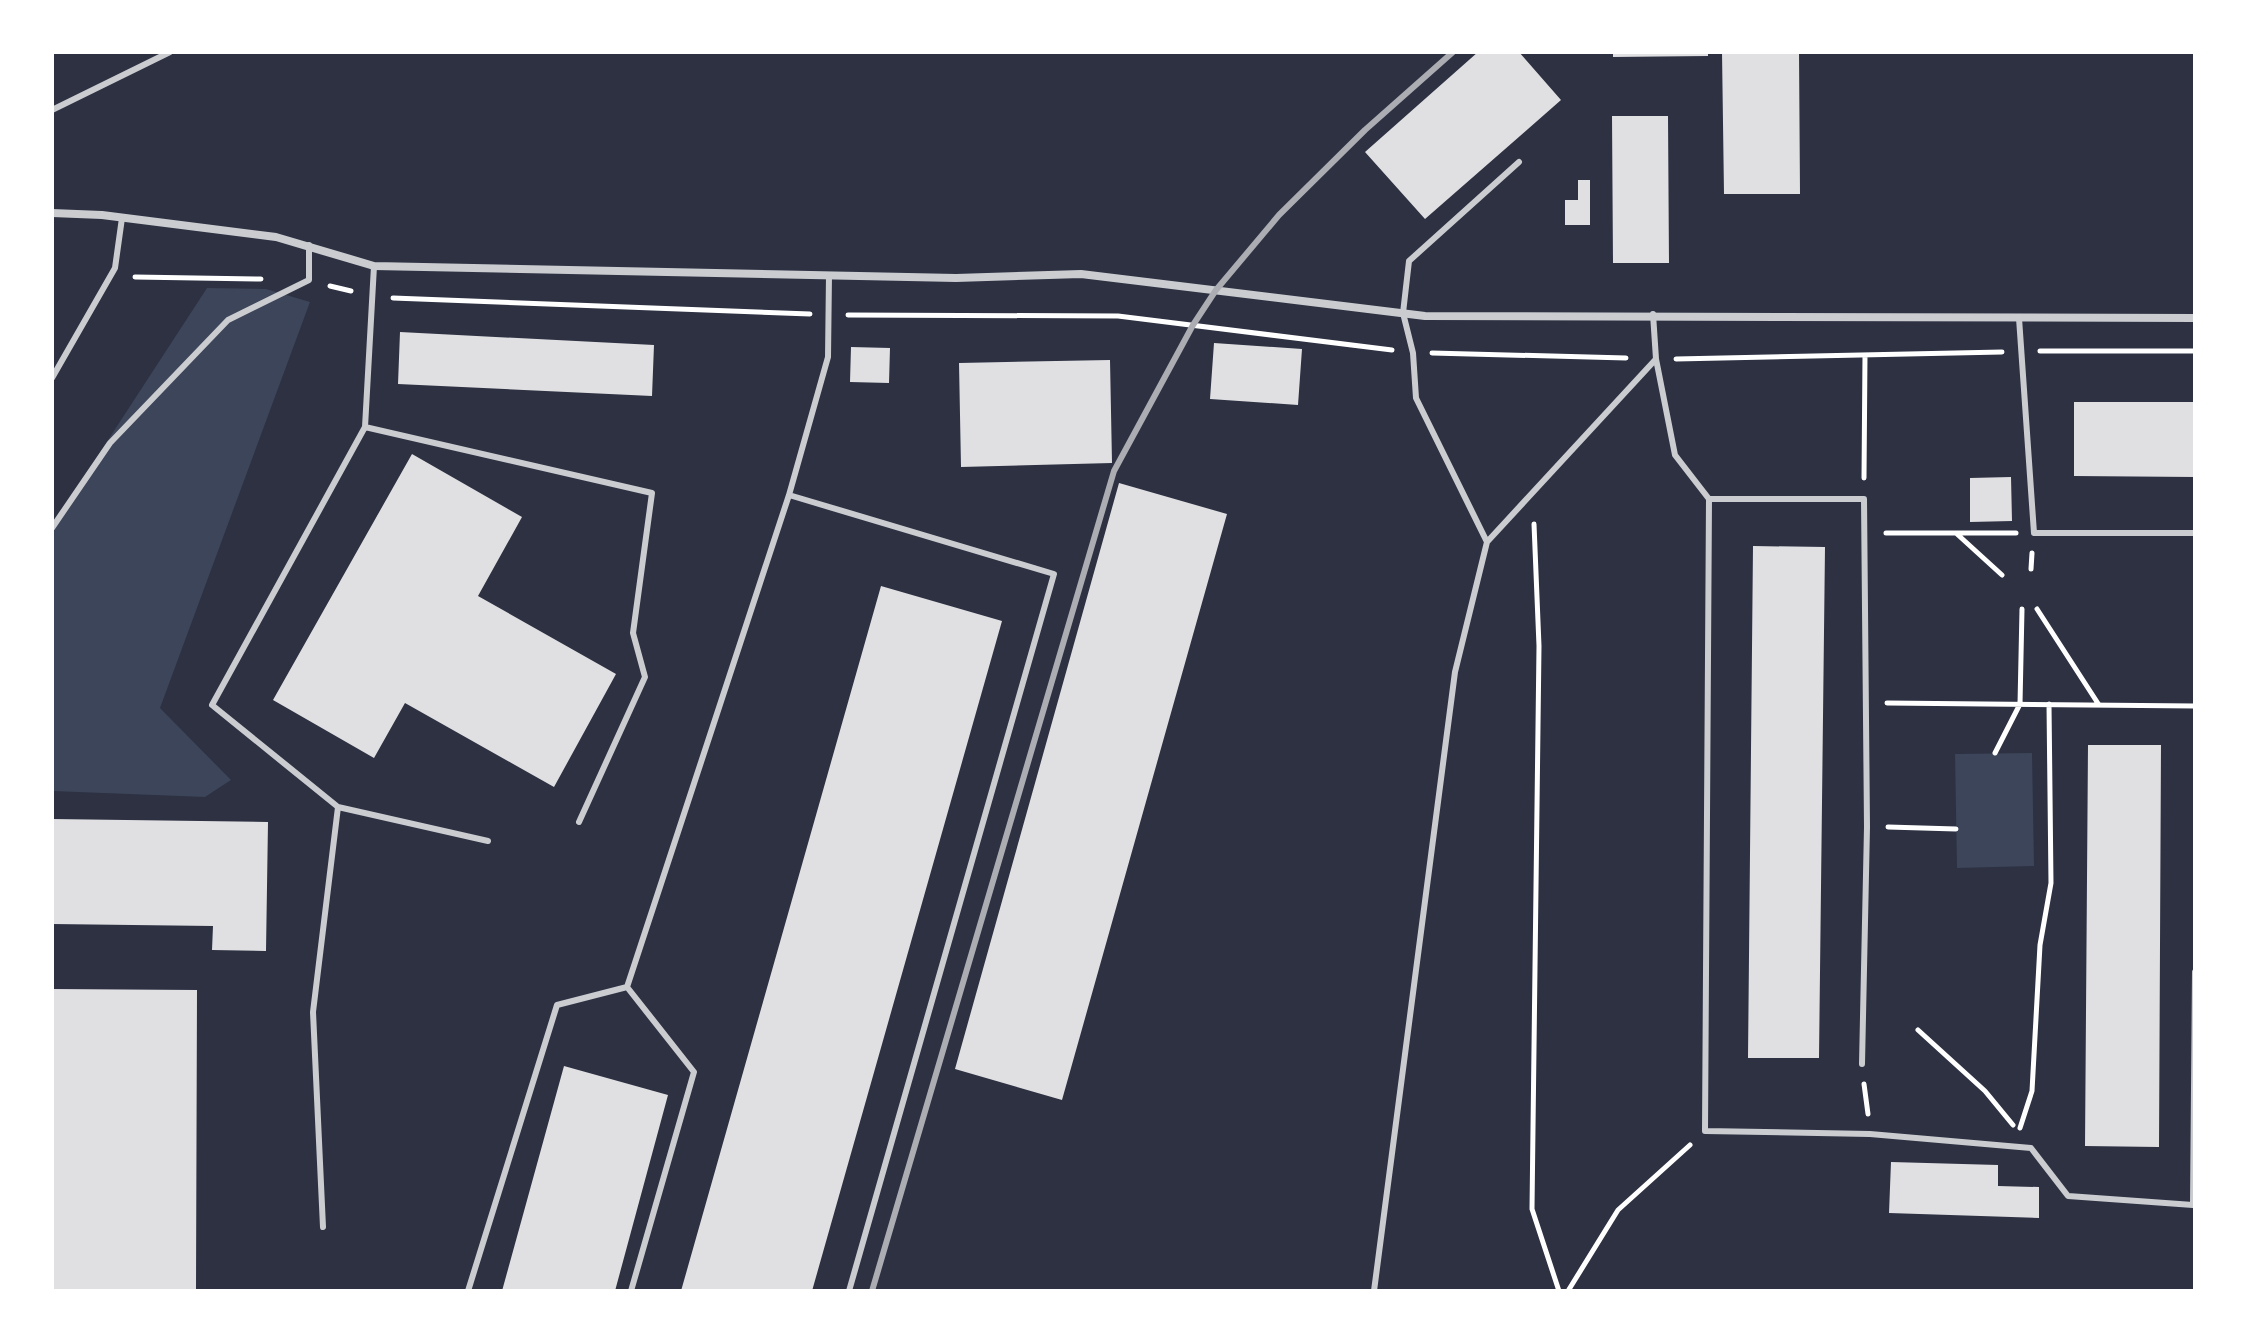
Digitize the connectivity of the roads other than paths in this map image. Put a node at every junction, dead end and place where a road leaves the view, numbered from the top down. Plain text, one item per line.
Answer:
1 (170, 52) edge
2 (52, 110) edge
3 (1519, 162) dead end
4 (52, 213) edge
5 (122, 218) junction
6 (309, 245) junction
7 (374, 266) junction
8 (829, 275) junction
9 (1403, 313) junction
10 (1652, 314) junction
11 (2019, 318) junction
12 (2195, 318) edge
13 (1656, 359) junction
14 (52, 378) edge
15 (365, 427) junction
16 (789, 495) junction
17 (1709, 499) junction
18 (52, 528) edge
19 (2195, 533) edge
20 (1487, 542) junction
21 (338, 807) junction
22 (579, 822) dead end
23 (488, 841) dead end
24 (2195, 972) edge
25 (627, 987) junction
26 (1862, 1064) road end
27 (323, 1227) dead end
28 (468, 1291) edge
29 (631, 1291) edge
30 (849, 1291) edge
31 (1374, 1291) edge

1 - 2 lane
3 - 9 lane
4 - 5 street
5 - 6 street
5 - 14 lane
6 - 7 street
6 - 18 lane
7 - 8 street
7 - 15 lane
8 - 9 street
8 - 16 lane
9 - 10 street
9 - 20 lane
10 - 11 street
10 - 13 lane
11 - 12 street
11 - 19 lane
13 - 17 lane
13 - 20 lane
15 - 21 lane
15 - 22 lane
16 - 25 lane
16 - 30 lane
17 - 24 lane
17 - 26 lane
20 - 31 lane
21 - 23 lane
21 - 27 lane
25 - 28 lane
25 - 29 lane

